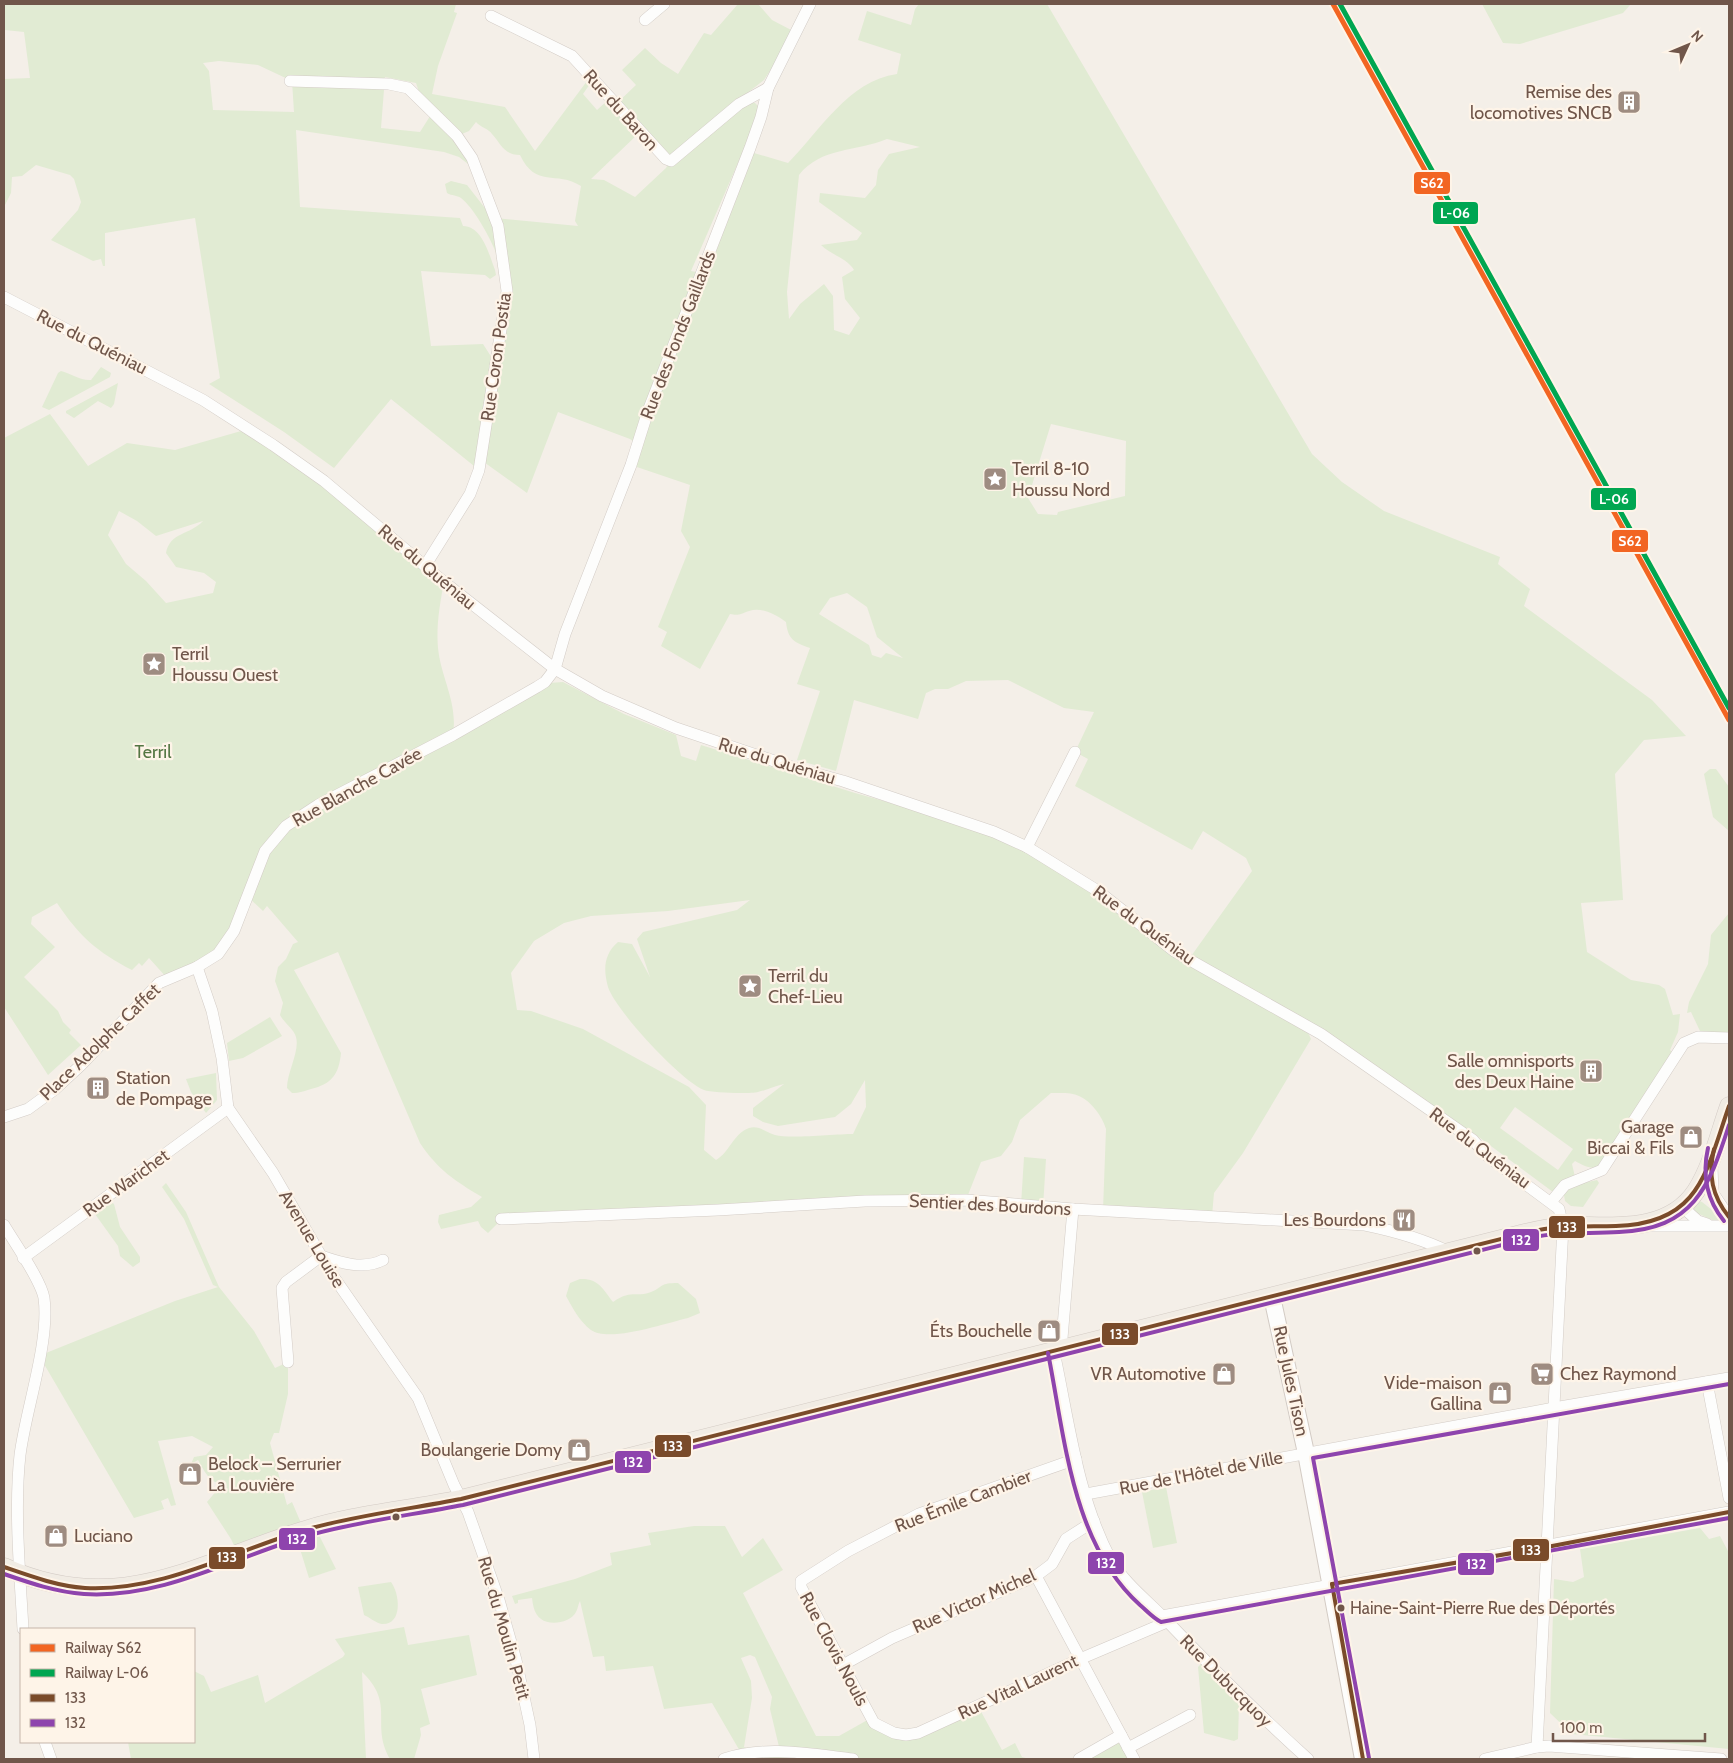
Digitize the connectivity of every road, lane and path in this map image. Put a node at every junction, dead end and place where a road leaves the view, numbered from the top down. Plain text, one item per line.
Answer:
1 (664, 4) edge
2 (810, 4) edge
3 (491, 16) dead end
4 (645, 20) dead end
5 (290, 81) dead end
6 (768, 88) junction
7 (4, 297) edge
8 (425, 566) junction
9 (555, 669) junction
10 (1075, 752) dead end
11 (1027, 847) junction
12 (197, 967) junction
13 (1729, 1038) edge
14 (1729, 1106) edge
15 (228, 1108) junction
16 (4, 1117) edge
17 (1713, 1152) junction
18 (1691, 1196) junction
19 (1555, 1205) junction
20 (1073, 1209) junction
21 (1729, 1217) edge
22 (502, 1219) dead end
23 (4, 1225) edge
24 (1563, 1226) junction
25 (1627, 1226) junction
26 (1713, 1226) junction
27 (1729, 1226) edge
28 (1449, 1252) junction
29 (321, 1256) junction
30 (24, 1258) junction
31 (383, 1260) dead end
32 (1272, 1297) junction
33 (1058, 1351) junction
34 (288, 1362) dead end
35 (1729, 1378) edge
36 (1707, 1382) junction
37 (1554, 1408) junction
38 (1306, 1453) junction
39 (1076, 1459) junction
40 (1086, 1494) junction
41 (1729, 1498) edge
42 (461, 1499) junction
43 (1729, 1512) edge
44 (1094, 1521) junction
45 (1547, 1547) junction
46 (12, 1570) edge
47 (1036, 1576) junction
48 (802, 1581) joint
49 (1332, 1584) junction
50 (1164, 1619) junction
51 (23, 1628) edge
52 (1080, 1659) junction
53 (841, 1666) junction
54 (1190, 1715) dead end
55 (871, 1718) joint
56 (1121, 1735) junction
57 (44, 1743) edge
58 (1537, 1747) junction
59 (1128, 1748) junction
60 (51, 1759) edge
61 (534, 1759) edge
62 (724, 1759) edge
63 (853, 1759) edge
64 (1079, 1759) edge
65 (1134, 1759) edge
66 (1308, 1759) edge
67 (1364, 1759) edge
68 (1485, 1759) edge
69 (1721, 1759) edge

1 - 4 street
2 - 6 street, Rue des Fonds Gaillards
3 - 6 street, Rue du Baron
5 - 8 street, Rue Coron Postia
6 - 9 street, Rue des Fonds Gaillards
7 - 8 street, Rue du Quéniau
8 - 9 street, Rue du Quéniau
9 - 11 street, Rue du Quéniau
9 - 12 street, Rue Blanche Cavée
10 - 11 street
11 - 19 street, Rue du Quéniau
12 - 15 street, Avenue Louise
12 - 16 street, Place Adolphe Caffet
13 - 19 street
14 - 17 main road
15 - 29 street, Avenue Louise
15 - 30 street, Rue Warichet
17 - 18 main road
17 - 21 street
18 - 21 street
18 - 25 main road
18 - 26 street
19 - 24 street
20 - 22 street, Sentier des Bourdons
20 - 28 street, Sentier des Bourdons
20 - 33 street, Rue Dubucquoy
23 - 30 street
24 - 25 main road
24 - 28 main road
24 - 37 street
25 - 26 street
26 - 27 street
28 - 32 main road
29 - 31 street
29 - 34 street
29 - 42 street, Avenue Louise
30 - 46 street
32 - 33 main road
32 - 38 street, Rue Jules Tison
33 - 39 street, Rue Dubucquoy
33 - 42 main road
35 - 36 street, Rue de l'Hôtel de Ville
36 - 37 street, Rue de l'Hôtel de Ville
36 - 41 street
37 - 38 street, Rue de l'Hôtel de Ville
37 - 45 street
38 - 40 street, Rue de l'Hôtel de Ville
38 - 49 street, Rue Jules Tison
39 - 40 street, Rue Dubucquoy
39 - 48 street, Rue Émile Cambier
40 - 44 street, Rue Dubucquoy
42 - 46 main road
42 - 61 street, Rue du Moulin Petit
43 - 45 street, Rue Vital Laurent
44 - 47 street, Rue Victor Michel
44 - 50 street, Rue Dubucquoy
45 - 49 street, Rue Vital Laurent
45 - 58 street
46 - 51 street
47 - 52 street
47 - 53 street, Rue Victor Michel
48 - 53 street, Rue Clovis Nouls
49 - 50 street, Rue Vital Laurent
49 - 67 street, Rue Jules Tison
50 - 52 street, Rue Vital Laurent
50 - 66 street, Rue Dubucquoy
52 - 55 street, Rue Vital Laurent
52 - 56 street
53 - 55 street, Rue Clovis Nouls
54 - 59 street
56 - 59 street
56 - 64 street
57 - 60 street
58 - 68 street
58 - 69 street
59 - 65 street
62 - 63 street

